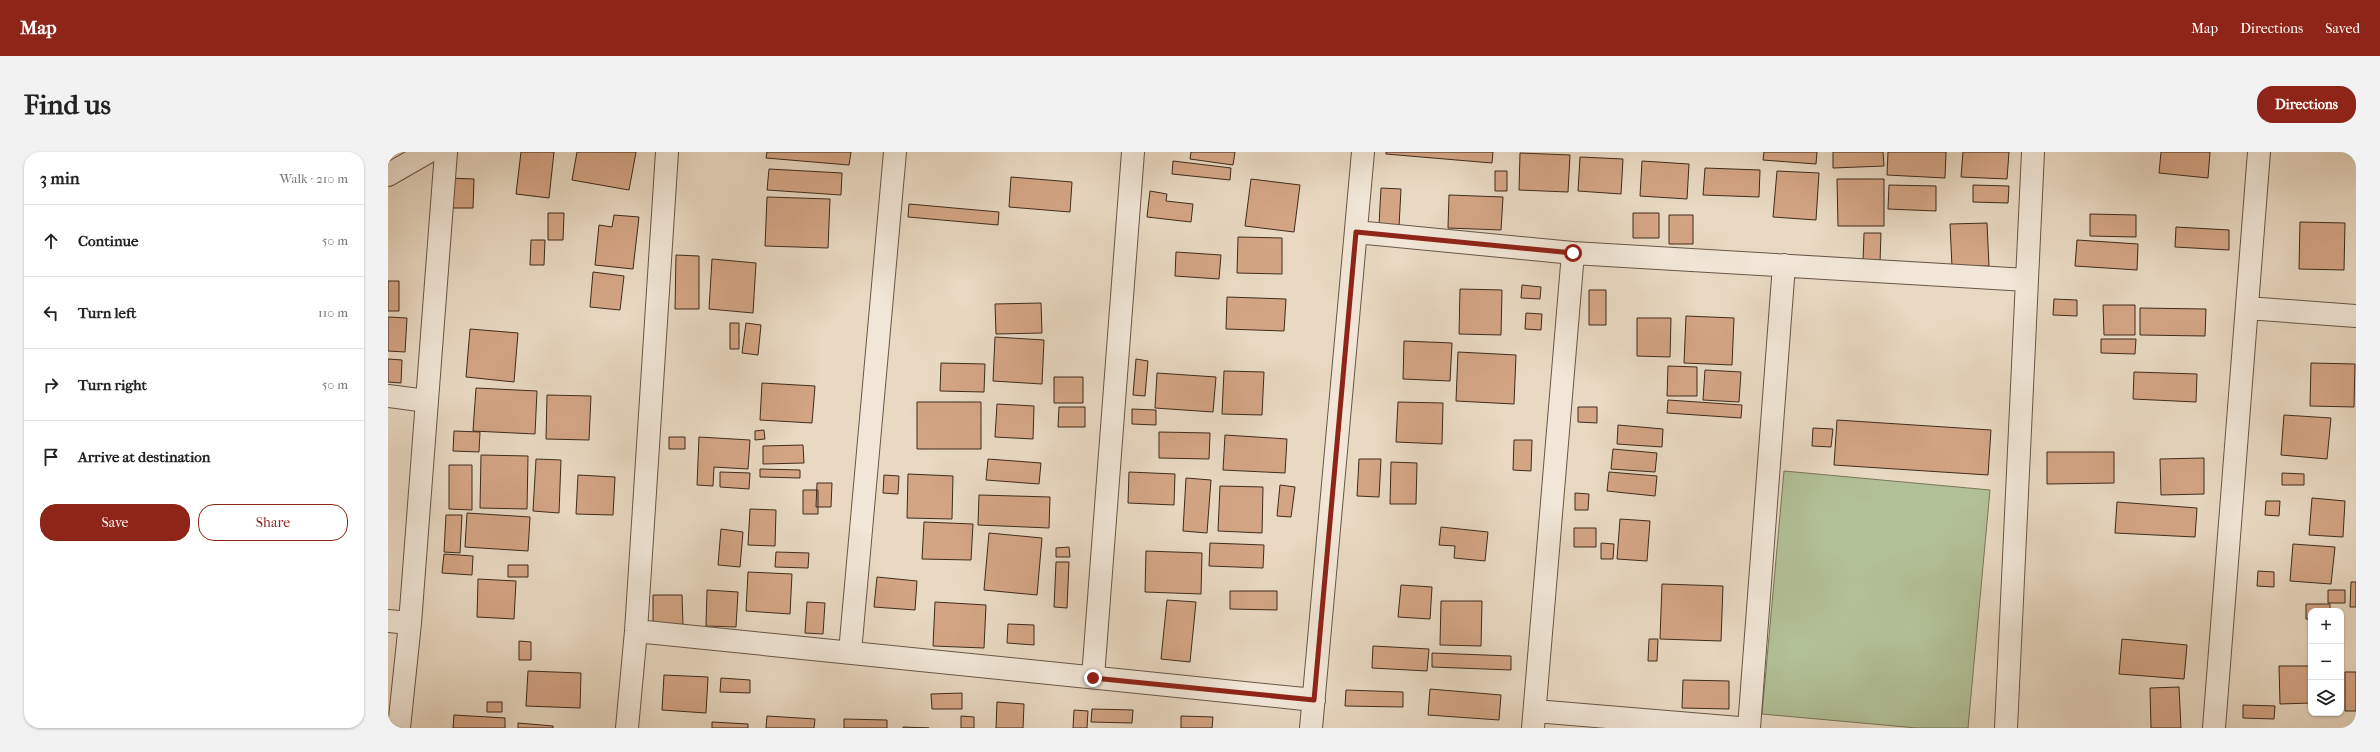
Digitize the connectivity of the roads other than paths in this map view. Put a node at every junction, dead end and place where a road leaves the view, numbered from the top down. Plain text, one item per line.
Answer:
1 (428, 152) edge
2 (446, 152) edge
3 (667, 152) edge
4 (895, 152) edge
5 (1133, 152) edge
6 (1363, 152) edge
7 (2033, 152) edge
8 (2259, 152) edge
9 (388, 175) edge
10 (1356, 232) junction
11 (1573, 253) junction
12 (1784, 265) junction
13 (2027, 280) junction
14 (2247, 308) junction
15 (2356, 316) edge
16 (388, 396) edge
17 (427, 401) junction
18 (388, 621) edge
19 (410, 623) junction
20 (636, 631) junction
21 (850, 652) junction
22 (1093, 678) junction
23 (1314, 700) junction
24 (1534, 720) edge
25 (399, 728) edge
26 (627, 728) edge
27 (1310, 728) edge
28 (1739, 728) edge
29 (1749, 728) edge
30 (2006, 728) edge
31 (2214, 728) edge

1 - 9 street
2 - 17 street
3 - 20 street
4 - 21 street
5 - 22 street
6 - 10 street
7 - 13 street
8 - 14 street
10 - 11 street
10 - 23 street
11 - 12 street
11 - 24 street
12 - 13 street
12 - 29 street
13 - 30 street
14 - 15 street
14 - 31 street
16 - 17 street
17 - 19 street
18 - 19 street
19 - 25 street
20 - 21 street
20 - 26 street
21 - 22 street
22 - 23 street
23 - 27 street
24 - 28 street

